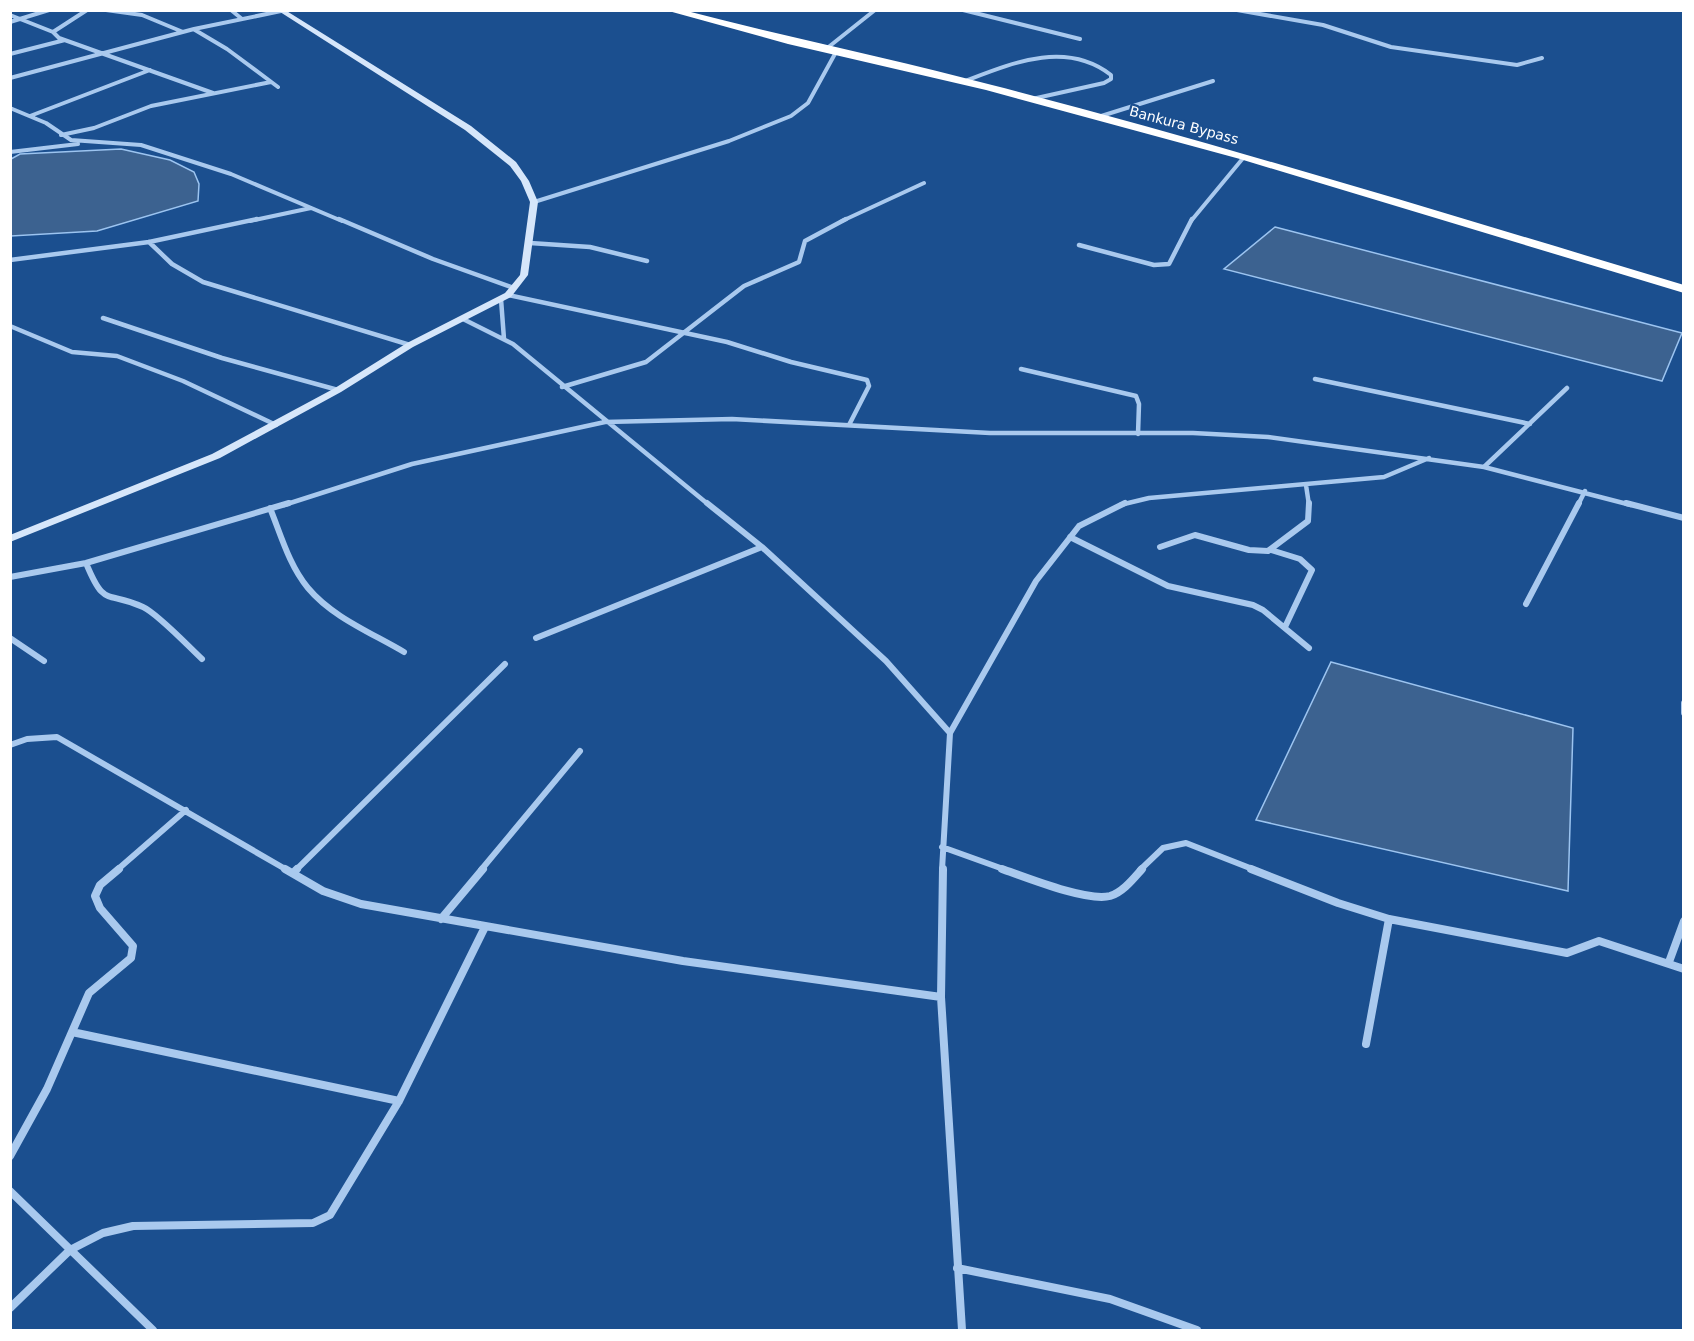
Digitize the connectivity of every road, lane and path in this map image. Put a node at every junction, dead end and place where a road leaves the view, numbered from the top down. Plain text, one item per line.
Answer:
1 (49, 10) edge
2 (87, 10) edge
3 (106, 10) edge
4 (231, 10) edge
5 (670, 10) edge
6 (875, 10) edge
7 (963, 10) edge
8 (1237, 10) edge
9 (281, 11) edge
10 (10, 15) edge
11 (22, 18) junction
12 (242, 19) junction
13 (10, 21) edge
14 (194, 29) junction
15 (53, 32) junction
16 (183, 32) junction
17 (1080, 39) dead end
18 (66, 40) junction
19 (831, 51) junction
20 (10, 54) edge
21 (105, 54) junction
22 (1542, 58) dead end
23 (151, 70) junction
24 (10, 78) edge
25 (965, 81) junction
26 (1213, 81) dead end
27 (271, 82) junction
28 (278, 87) dead end
29 (213, 93) junction
30 (1032, 99) junction
31 (10, 108) edge
32 (30, 116) junction
33 (1097, 117) junction
34 (61, 136) junction
35 (91, 143) junction
36 (10, 152) edge
37 (1244, 157) junction
38 (924, 183) dead end
39 (534, 202) junction
40 (312, 208) junction
41 (149, 242) junction
42 (530, 243) junction
43 (1079, 245) dead end
44 (10, 260) edge
45 (647, 261) dead end
46 (1683, 289) edge
47 (508, 294) junction
48 (103, 318) dead end
49 (462, 319) junction
50 (10, 326) edge
51 (686, 332) junction
52 (504, 339) junction
53 (410, 345) junction
54 (1021, 369) dead end
55 (1315, 379) dead end
56 (562, 387) junction
57 (1567, 388) dead end
58 (338, 390) junction
59 (605, 422) junction
60 (1530, 424) junction
61 (276, 425) junction
62 (849, 425) junction
63 (1138, 434) junction
64 (1429, 458) junction
65 (1484, 467) junction
66 (1306, 485) junction
67 (1586, 491) junction
68 (270, 508) junction
69 (1683, 518) edge
70 (1070, 537) junction
71 (10, 539) edge
72 (762, 547) junction
73 (1160, 547) dead end
74 (1271, 550) junction
75 (86, 564) junction
76 (10, 578) edge
77 (1526, 604) dead end
78 (1285, 627) junction
79 (10, 638) edge
80 (536, 638) dead end
81 (1310, 648) dead end
82 (404, 652) dead end
83 (202, 659) dead end
84 (44, 661) dead end
85 (505, 664) dead end
86 (1683, 703) edge
87 (1683, 712) edge
88 (950, 732) junction
89 (10, 745) edge
90 (580, 751) dead end
91 (186, 810) junction
92 (942, 847) junction
93 (294, 872) junction
94 (441, 919) junction
95 (1389, 920) junction
96 (1683, 921) edge
97 (485, 927) junction
98 (1669, 962) junction
99 (1683, 969) edge
100 (941, 997) junction
101 (72, 1032) junction
102 (1366, 1044) dead end
103 (399, 1101) junction
104 (10, 1155) edge
105 (10, 1191) edge
106 (70, 1250) junction
107 (957, 1268) junction
108 (10, 1308) edge
109 (153, 1330) edge
110 (962, 1330) edge
111 (1197, 1330) edge

1 - 11 street
2 - 15 street
3 - 16 street
4 - 12 street
5 - 19 highway, Bankura Bypass
6 - 19 street
7 - 17 street
8 - 22 street
9 - 12 street
9 - 39 street
10 - 11 street
11 - 13 street
11 - 15 street
12 - 14 street
14 - 16 street
14 - 27 street
15 - 18 street
16 - 21 street
18 - 20 street
18 - 21 street
19 - 25 highway, Bankura Bypass
19 - 39 street
21 - 23 street
21 - 24 street
23 - 29 street
23 - 32 street
25 - 30 highway, Bankura Bypass
25 - 30 street
26 - 33 street
27 - 28 street
27 - 29 street
29 - 34 street
30 - 33 highway, Bankura Bypass
31 - 32 street
32 - 34 street
33 - 37 highway, Bankura Bypass
34 - 35 street
35 - 36 street
35 - 40 street
37 - 43 street
37 - 46 highway, Bankura Bypass
38 - 51 street
39 - 42 street
40 - 41 street
40 - 47 street
41 - 44 street
41 - 53 street
42 - 45 street
42 - 47 street
47 - 49 street
47 - 51 street
47 - 52 street
48 - 58 street
49 - 52 street
49 - 53 street
50 - 61 street
51 - 56 street
51 - 62 street
52 - 56 street
53 - 58 street
54 - 63 street
55 - 60 street
56 - 59 street
57 - 60 street
58 - 61 street
59 - 62 street
59 - 68 street
59 - 72 street
60 - 65 street
61 - 71 street
62 - 63 street
63 - 64 street
64 - 65 street
64 - 66 street
65 - 67 street
66 - 70 street
66 - 74 street
67 - 69 street
67 - 77 street
68 - 75 street
68 - 82 street
70 - 78 street
70 - 88 street
72 - 80 street
72 - 88 street
73 - 74 street
74 - 78 street
75 - 76 street
75 - 83 street
78 - 81 street
79 - 84 street
85 - 93 street
86 - 87 street
88 - 92 street
89 - 91 street
90 - 94 street
91 - 93 street
91 - 101 street
92 - 95 street
92 - 100 street
93 - 94 street
94 - 97 street
95 - 98 street
95 - 102 street
96 - 98 street
97 - 100 street
97 - 103 street
98 - 99 street
100 - 107 street
101 - 103 street
101 - 104 street
103 - 106 street
105 - 106 street
106 - 108 street
106 - 109 street
107 - 110 street
107 - 111 street

